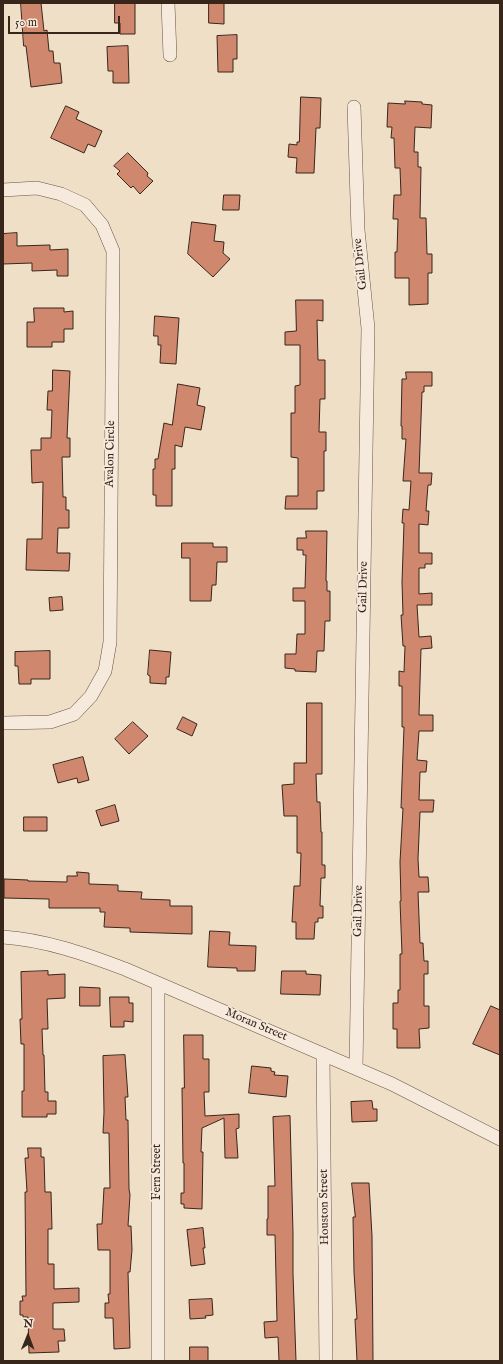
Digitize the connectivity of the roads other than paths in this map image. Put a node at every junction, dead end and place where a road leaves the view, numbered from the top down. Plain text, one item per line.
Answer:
1 (168, 3) edge
2 (170, 55) dead end
3 (354, 107) dead end
4 (3, 190) edge
5 (3, 723) edge
6 (3, 937) edge
7 (158, 984) junction
8 (323, 1054) junction
9 (356, 1068) junction
10 (500, 1139) edge
11 (158, 1361) edge
12 (326, 1361) edge

1 - 2 street
3 - 9 street, Gail Drive
4 - 5 street, Avalon Circle
6 - 7 street, Moran Street
7 - 8 street, Moran Street
7 - 11 street, Fern Street
8 - 9 street, Moran Street
8 - 12 street, Houston Street
9 - 10 street, Moran Street

